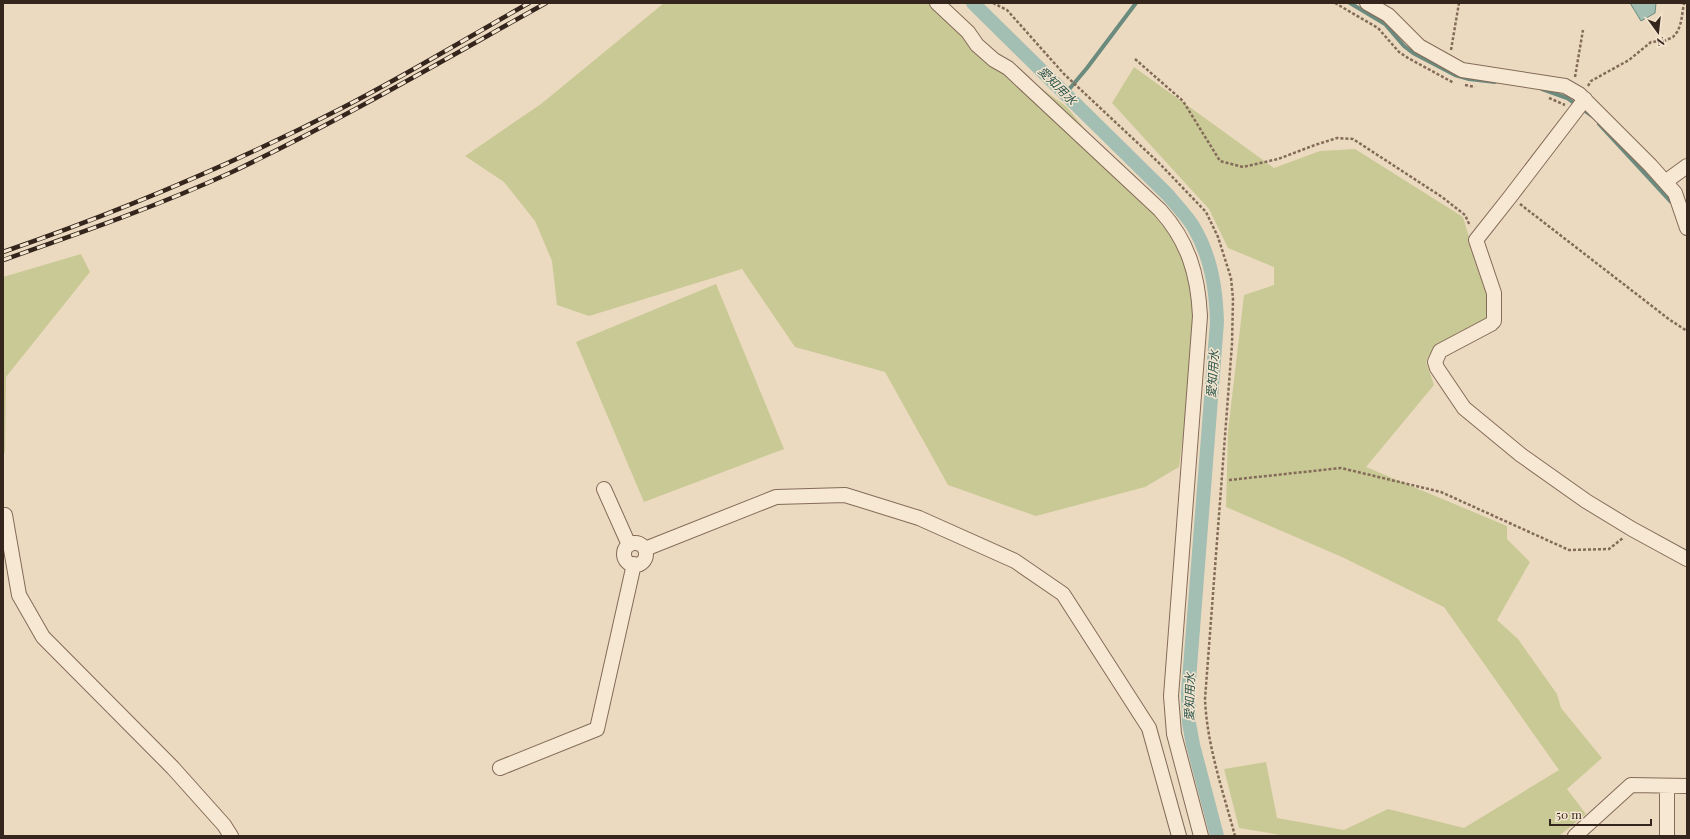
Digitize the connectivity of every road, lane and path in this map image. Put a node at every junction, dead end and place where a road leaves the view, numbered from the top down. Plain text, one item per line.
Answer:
1 (937, 3) edge
2 (1367, 3) edge
3 (1459, 3) edge
4 (1684, 3) edge
5 (1583, 30) dead end
6 (1135, 59) dead end
7 (1446, 61) junction
8 (1579, 95) junction
9 (1687, 166) edge
10 (1665, 182) junction
11 (1510, 197) junction
12 (1687, 228) edge
13 (1476, 240) junction
14 (1687, 331) edge
15 (1229, 480) dead end
16 (604, 489) dead end
17 (5, 515) dead end
18 (1632, 530) junction
19 (629, 545) junction
20 (645, 549) junction
21 (1687, 559) edge
22 (634, 564) junction
23 (500, 768) dead end
24 (1667, 786) junction
25 (1687, 786) edge
26 (231, 836) edge
27 (1178, 836) edge
28 (1200, 836) edge
29 (1575, 836) edge
30 (1667, 836) edge

1 - 28 street
2 - 7 street
3 - 7 path
4 - 8 path
5 - 8 path
6 - 13 path
7 - 8 street
8 - 10 street
8 - 11 street
9 - 10 street
10 - 12 street
11 - 13 street
11 - 14 path
13 - 18 street
15 - 18 path
16 - 19 street
17 - 26 street
18 - 21 street
19 - 20 street
19 - 22 street
20 - 22 street
20 - 27 street
22 - 23 street
24 - 25 street
24 - 29 street
24 - 30 street

